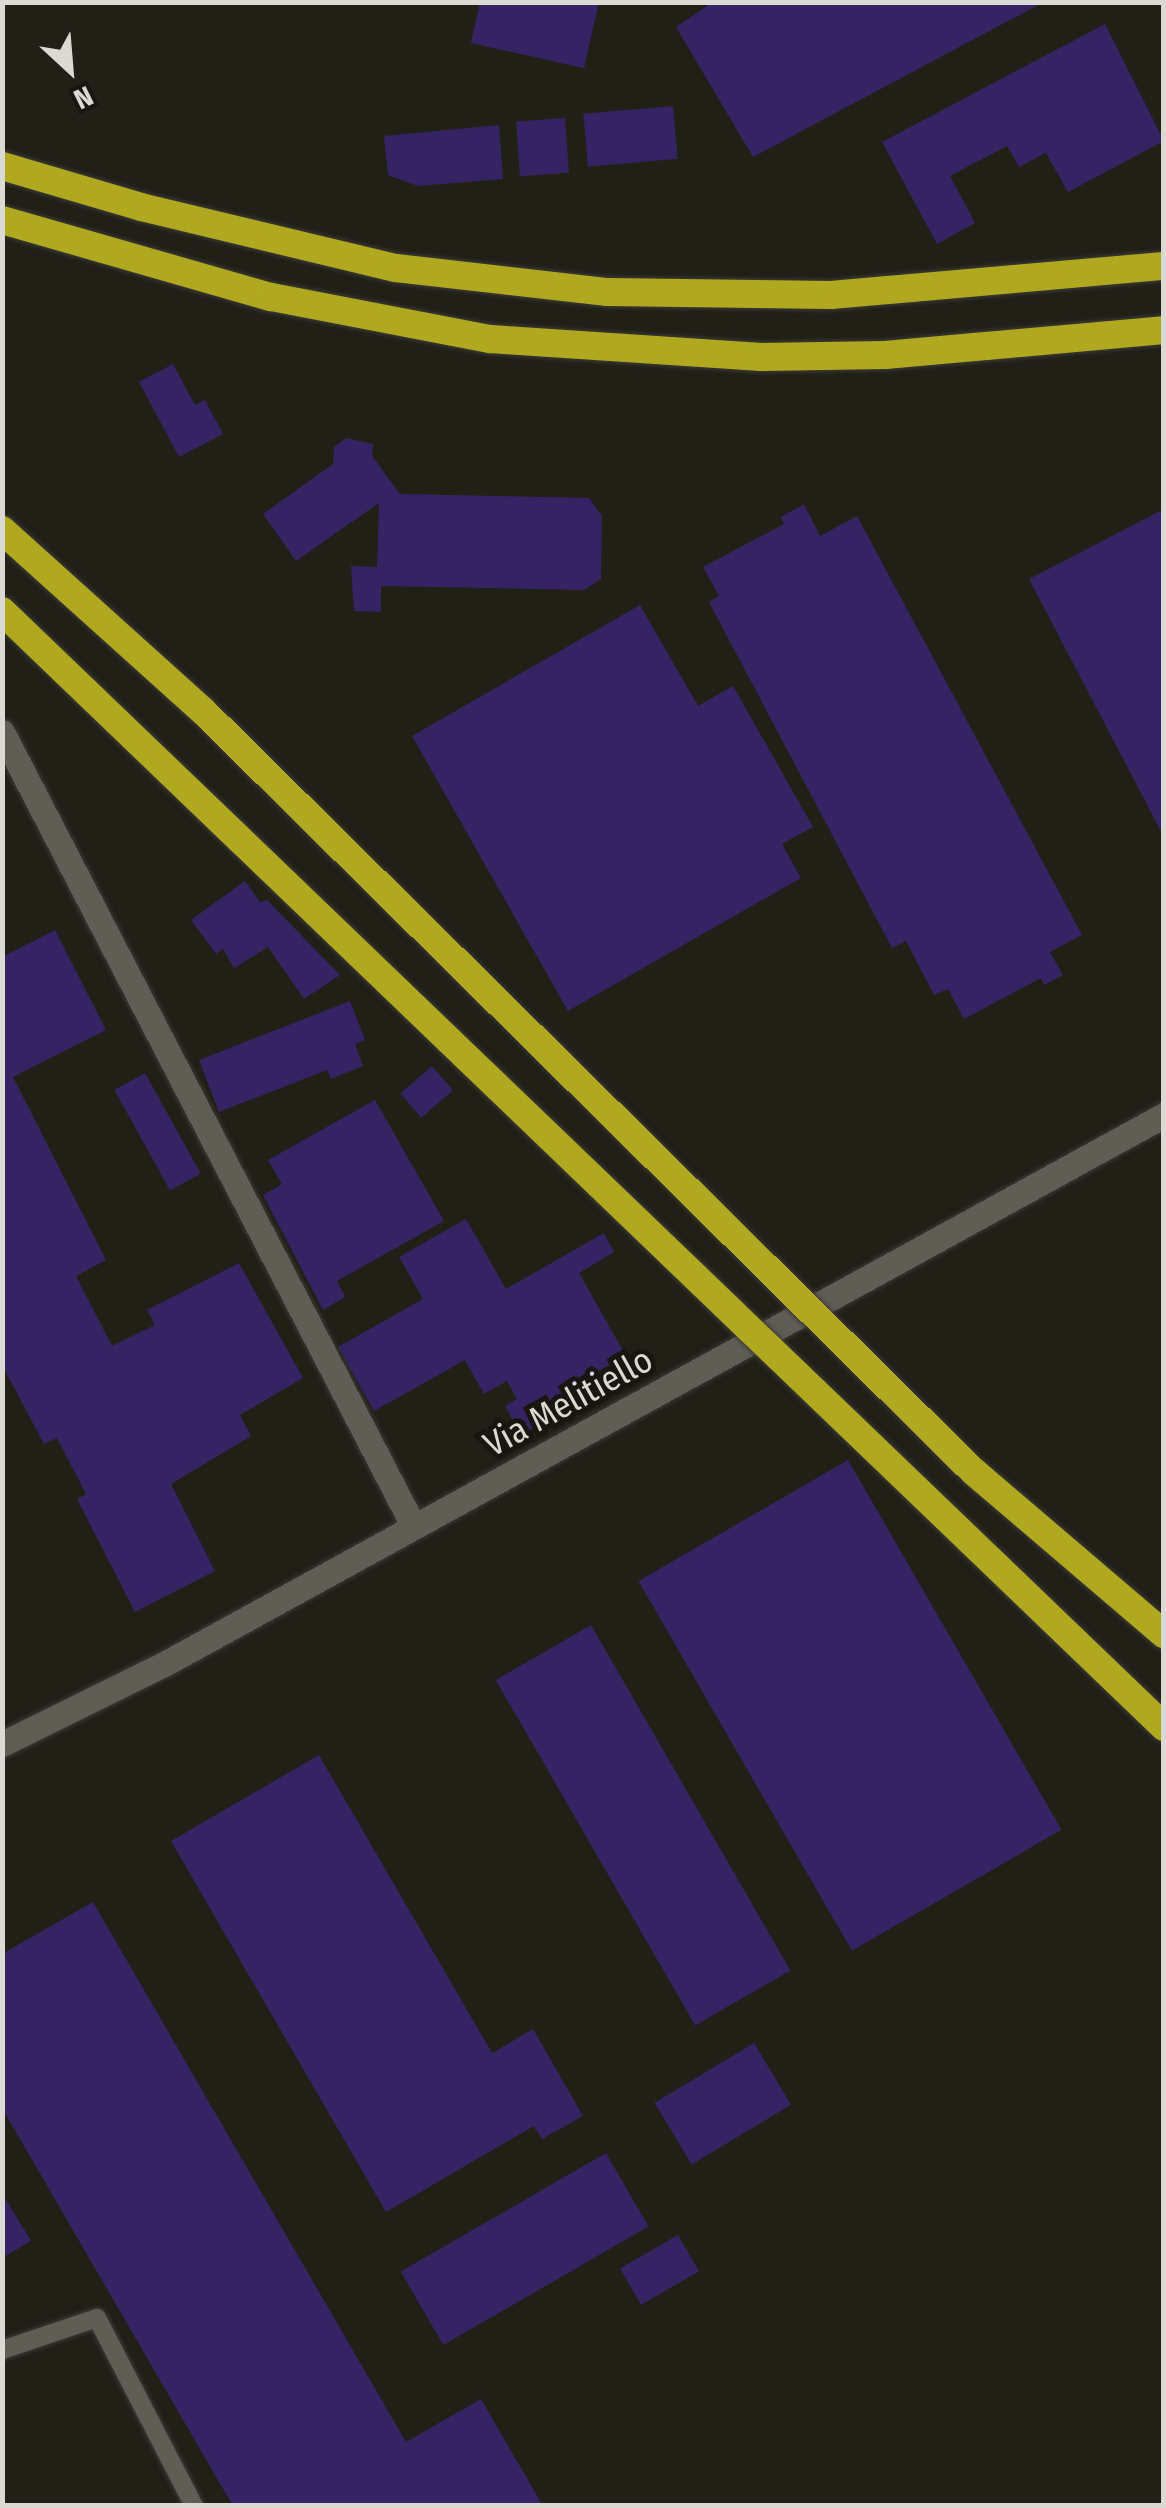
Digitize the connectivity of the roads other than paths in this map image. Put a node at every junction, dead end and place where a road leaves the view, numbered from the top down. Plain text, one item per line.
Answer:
1 (2, 166) edge
2 (2, 220) edge
3 (1164, 266) edge
4 (1164, 330) edge
5 (2, 530) edge
6 (2, 611) edge
7 (2, 732) edge
8 (1164, 1115) edge
9 (414, 1528) junction
10 (1164, 1634) edge
11 (1164, 1727) edge
12 (2, 1744) edge
13 (2, 2350) edge
14 (194, 2506) edge

1 - 3 highway
2 - 4 highway
5 - 10 highway, bridge
6 - 11 highway, bridge
7 - 9 street
8 - 9 street, Via Melitiello
9 - 12 street, Via Melitiello
13 - 14 lane

